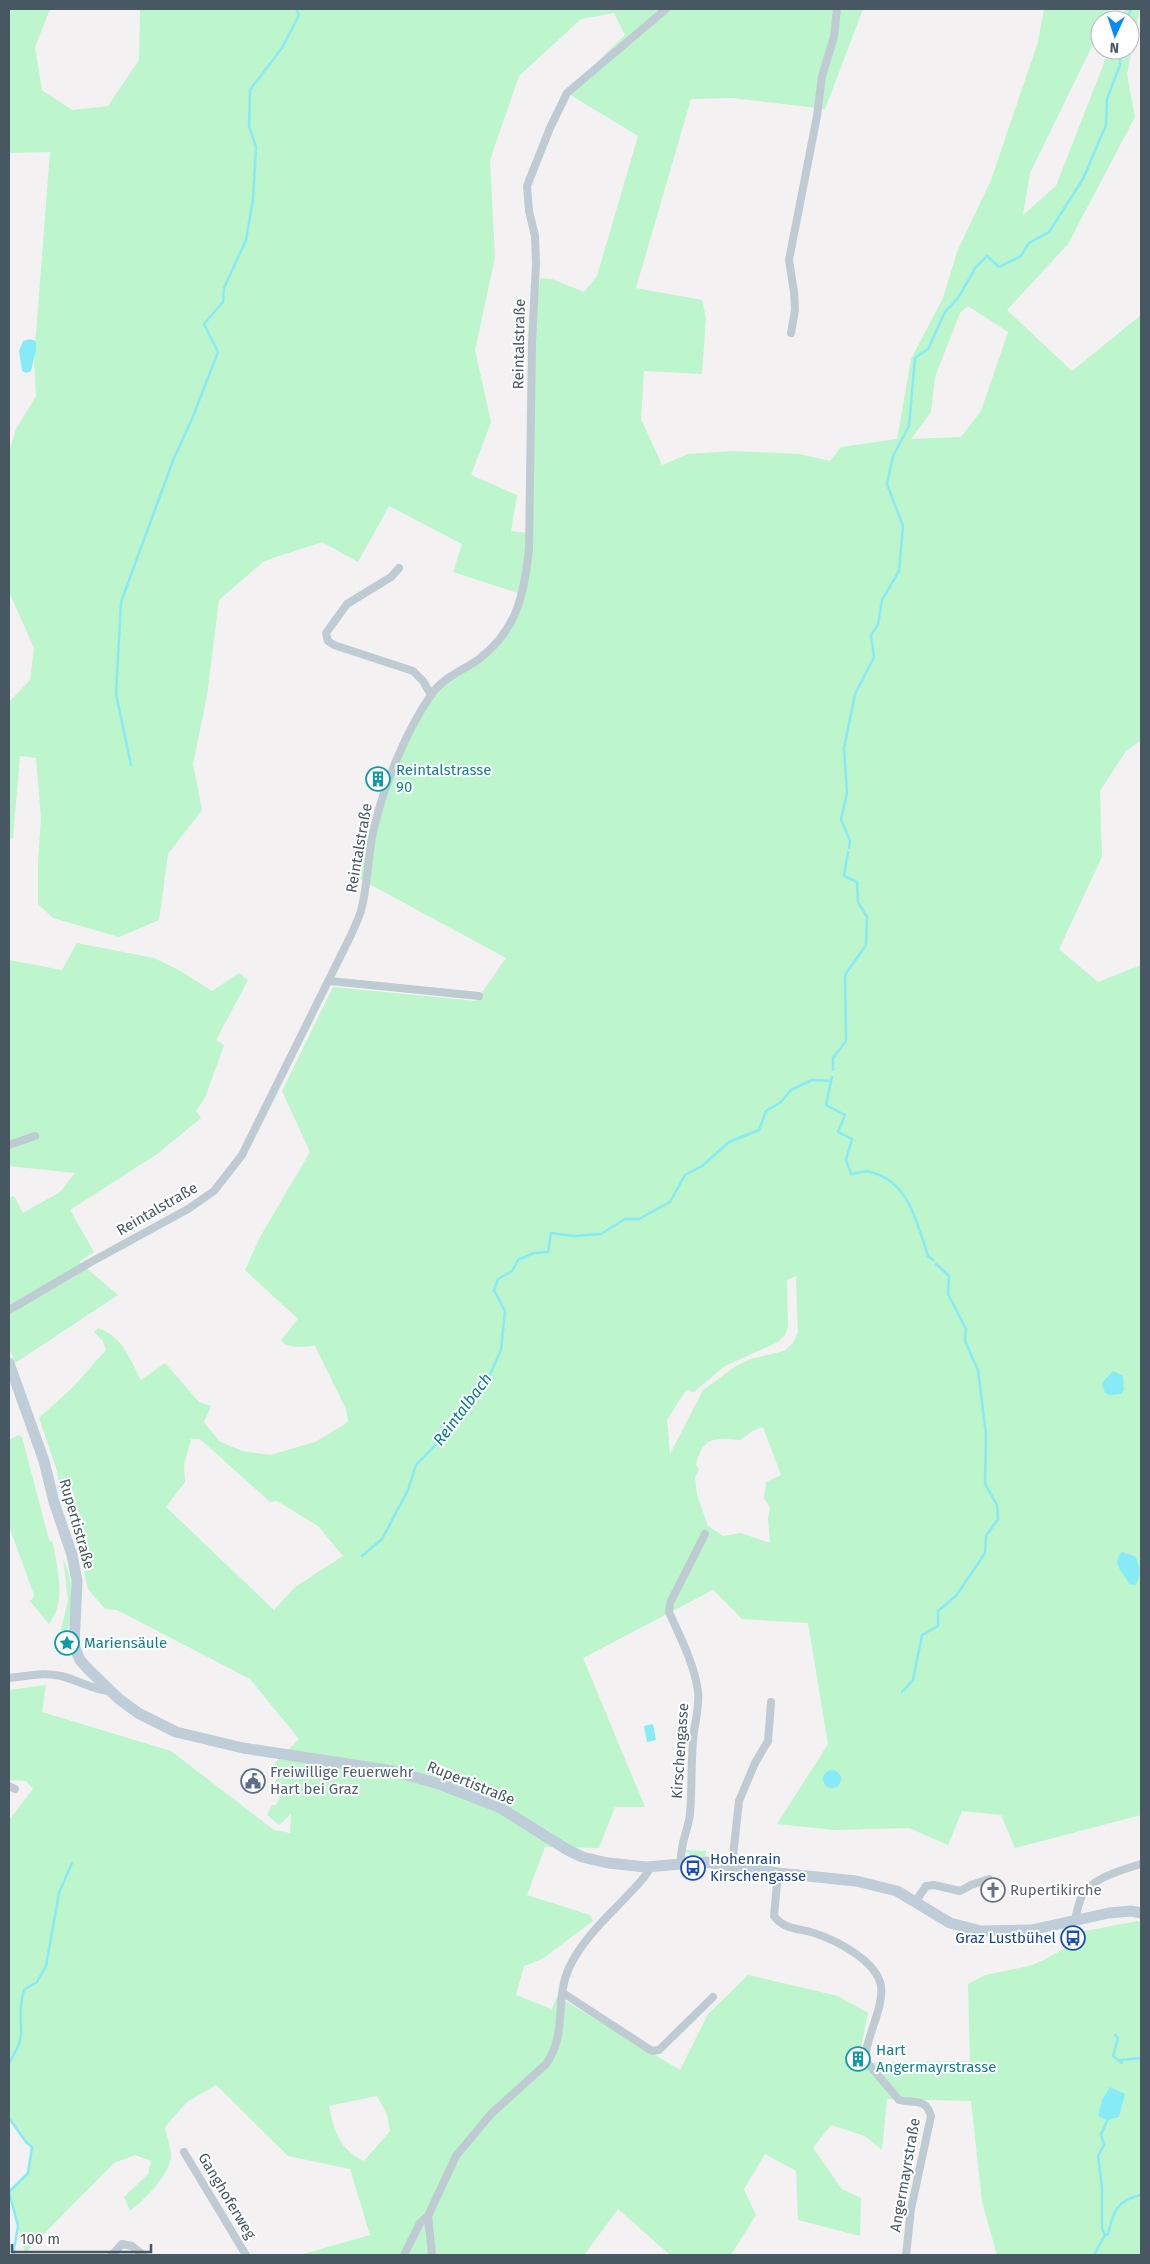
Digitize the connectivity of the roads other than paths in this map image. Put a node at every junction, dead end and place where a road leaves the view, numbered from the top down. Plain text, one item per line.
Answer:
1 (666, 9) edge
2 (837, 9) edge
3 (791, 333) dead end
4 (399, 568) dead end
5 (430, 695) junction
6 (330, 981) junction
7 (479, 996) dead end
8 (36, 1136) dead end
9 (9, 1145) edge
10 (9, 1310) edge
11 (9, 1363) edge
12 (705, 1534) dead end
13 (9, 1678) edge
14 (110, 1691) junction
15 (771, 1702) dead end
16 (681, 1862) junction
17 (1141, 1864) edge
18 (732, 1865) junction
19 (652, 1866) junction
20 (778, 1873) junction
21 (989, 1879) dead end
22 (916, 1901) junction
23 (1141, 1913) edge
24 (1074, 1921) junction
25 (563, 1993) junction
26 (713, 1998) dead end
27 (184, 2152) dead end
28 (428, 2216) junction
29 (112, 2255) edge
30 (143, 2255) edge
31 (246, 2255) edge
32 (404, 2255) edge
33 (432, 2255) edge
34 (906, 2255) edge

1 - 5 street, Reintalstraße
2 - 3 street
4 - 5 street
5 - 6 street, Reintalstraße
6 - 7 street
6 - 10 street, Reintalstraße
8 - 9 street
11 - 14 main road, Rupertistraße
12 - 16 street, Kirschengasse
13 - 14 street
14 - 19 main road, Rupertistraße
15 - 18 street
16 - 18 main road, Rupertistraße
16 - 19 main road, Rupertistraße
17 - 24 street
18 - 20 main road, Rupertistraße
19 - 25 street
20 - 22 main road, Rupertistraße
20 - 34 street, Angermayrstraße
21 - 22 street
22 - 24 main road, Rupertistraße
23 - 24 main road, Rupertistraße
25 - 26 street
25 - 28 street
27 - 31 street, Ganghoferweg
28 - 32 street
28 - 33 street
29 - 30 street

